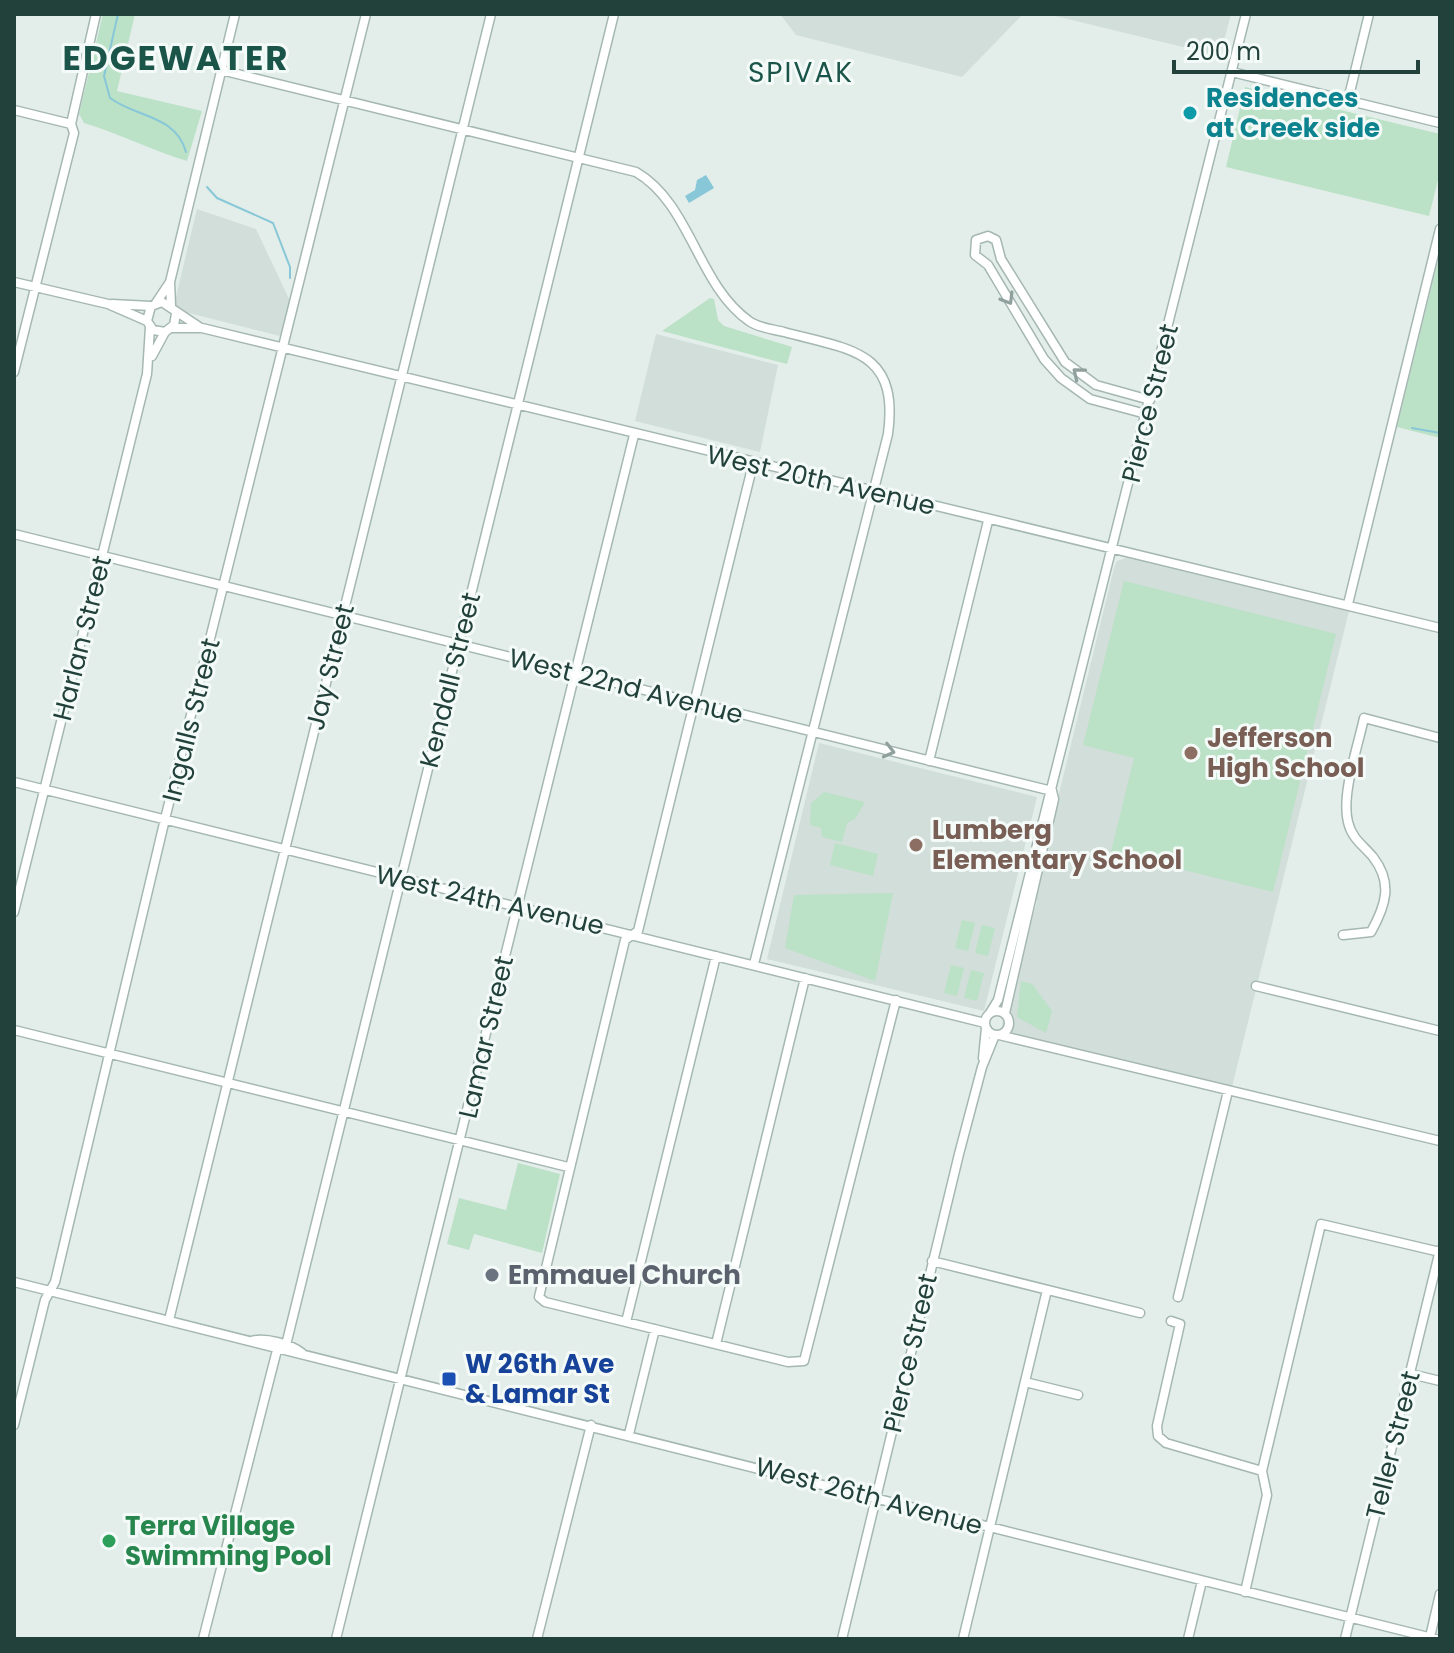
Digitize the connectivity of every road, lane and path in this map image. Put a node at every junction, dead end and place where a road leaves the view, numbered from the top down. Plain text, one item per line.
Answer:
1 (96, 14) edge
2 (235, 14) edge
3 (366, 14) edge
4 (491, 14) edge
5 (614, 14) edge
6 (1246, 14) edge
7 (1369, 14) edge
8 (221, 70) junction
9 (1232, 72) junction
10 (1348, 100) junction
11 (345, 101) junction
12 (14, 110) edge
13 (1440, 123) edge
14 (71, 124) junction
15 (463, 129) junction
16 (579, 158) junction
17 (1440, 229) edge
18 (14, 282) edge
19 (170, 282) junction
20 (34, 287) junction
21 (108, 304) junction
22 (153, 305) junction
23 (174, 310) junction
24 (148, 324) junction
25 (202, 328) junction
26 (168, 330) junction
27 (283, 349) junction
28 (149, 364) junction
29 (14, 372) edge
30 (401, 377) junction
31 (1150, 400) junction
32 (518, 407) junction
33 (1146, 414) junction
34 (634, 435) junction
35 (753, 464) junction
36 (871, 492) junction
37 (988, 521) junction
38 (14, 534) edge
39 (1114, 546) junction
40 (102, 556) junction
41 (225, 586) junction
42 (1348, 604) junction
43 (343, 615) junction
44 (1440, 628) edge
45 (459, 644) junction
46 (575, 674) junction
47 (695, 703) junction
48 (813, 732) junction
49 (1440, 738) edge
50 (929, 761) junction
51 (14, 782) edge
52 (44, 790) junction
53 (1052, 791) junction
54 (165, 819) junction
55 (283, 850) junction
56 (401, 879) junction
57 (518, 906) junction
58 (14, 912) edge
59 (633, 934) junction
60 (1343, 935) dead end
61 (716, 956) junction
62 (754, 964) junction
63 (805, 978) junction
64 (1256, 986) dead end
65 (896, 1000) junction
66 (1005, 1013) junction
67 (987, 1020) junction
68 (1010, 1024) junction
69 (14, 1030) edge
70 (1440, 1031) edge
71 (997, 1035) junction
72 (1029, 1041) junction
73 (110, 1054) junction
74 (982, 1067) junction
75 (228, 1083) junction
76 (1228, 1091) junction
77 (345, 1112) junction
78 (462, 1141) junction
79 (1440, 1141) edge
80 (568, 1167) junction
81 (1440, 1251) edge
82 (932, 1261) junction
83 (14, 1282) edge
84 (1047, 1290) junction
85 (50, 1291) junction
86 (1178, 1297) dead end
87 (1140, 1313) dead end
88 (169, 1320) junction
89 (626, 1322) junction
90 (1175, 1322) dead end
91 (655, 1329) junction
92 (251, 1341) junction
93 (716, 1344) junction
94 (286, 1345) junction
95 (277, 1350) junction
96 (302, 1353) junction
97 (1411, 1374) junction
98 (401, 1378) junction
99 (1440, 1381) edge
100 (1025, 1382) junction
101 (1078, 1395) dead end
102 (14, 1425) edge
103 (591, 1425) junction
104 (629, 1434) junction
105 (1262, 1471) junction
106 (876, 1496) junction
107 (990, 1529) junction
108 (1202, 1581) junction
109 (1245, 1592) junction
110 (1440, 1594) edge
111 (1350, 1618) junction
112 (1433, 1638) edge
113 (203, 1639) edge
114 (336, 1639) edge
115 (537, 1639) edge
116 (842, 1639) edge
117 (963, 1639) edge
118 (1188, 1639) edge
119 (1345, 1639) edge

1 - 14 street
2 - 8 street
3 - 11 street, Ingalls Street
4 - 15 street, Jay Street
5 - 16 street, Kendall Street
6 - 9 street, Pierce Street
7 - 10 street
8 - 11 street
8 - 19 street
9 - 10 street
9 - 31 street, Pierce Street
10 - 13 street
11 - 15 street
11 - 27 street, Ingalls Street
12 - 14 street
14 - 20 street
15 - 16 street
15 - 30 street, Jay Street
16 - 32 street, Kendall Street
16 - 36 street
17 - 42 street
18 - 20 street
19 - 22 street
19 - 23 street
20 - 21 street
20 - 29 street
21 - 22 street
21 - 24 street
22 - 23 street, West 20th Avenue
22 - 24 street, Harlan Street
23 - 25 street, West 20th Avenue
23 - 26 street, Harlan Street
24 - 26 street, West 20th Avenue
24 - 28 street, Harlan Street
25 - 26 street, West 20th Avenue
25 - 27 street, West 20th Avenue
26 - 28 street, Harlan Street
27 - 30 street, West 20th Avenue
27 - 41 street, Ingalls Street
28 - 40 street, Harlan Street
30 - 32 street, West 20th Avenue
30 - 43 street, Jay Street
31 - 33 street, Pierce Street
31 -> 33 street
32 - 34 street, West 20th Avenue
32 - 45 street, Kendall Street
33 - 39 street, Pierce Street
34 - 35 street, West 20th Avenue
34 - 46 street, Lamar Street
35 - 36 street, West 20th Avenue
35 - 47 street
36 - 37 street, West 20th Avenue
36 - 48 street
37 - 39 street, West 20th Avenue
37 - 50 street
38 - 40 street, West 22nd Avenue
39 - 42 street, West 20th Avenue
39 - 53 street, Pierce Street
40 - 41 street, West 22nd Avenue
40 - 52 street, Harlan Street
41 - 43 street, West 22nd Avenue
41 - 54 street, Ingalls Street
42 - 44 street, West 20th Avenue
43 - 45 street, West 22nd Avenue
43 - 55 street, Jay Street
45 - 46 street, West 22nd Avenue
45 - 56 street, Kendall Street
46 - 47 street, West 22nd Avenue
46 - 57 street, Lamar Street
47 - 48 street, West 22nd Avenue
47 - 59 street
48 -> 50 street, West 22nd Avenue
48 - 62 street
49 - 60 street
50 - 53 street, West 22nd Avenue
51 - 52 street, West 24th Avenue
52 - 54 street, West 24th Avenue
52 - 58 street, Harlan Street
53 - 66 street, Pierce Street
53 - 67 street, Pierce Street
54 - 55 street, West 24th Avenue
54 - 73 street, Ingalls Street
55 - 56 street, West 24th Avenue
55 - 75 street, Jay Street
56 - 57 street, West 24th Avenue
56 - 77 street, Kendall Street
57 - 59 street, West 24th Avenue
57 - 78 street, Lamar Street
59 - 61 street, West 24th Avenue
59 - 80 street
61 - 62 street, West 24th Avenue
61 - 89 street
62 - 63 street, West 24th Avenue
63 - 65 street, West 24th Avenue
63 - 93 street
64 - 70 street
65 - 67 street, West 24th Avenue
65 - 93 street
66 - 67 street
66 - 68 street
67 - 71 street
67 - 74 street, Pierce Street
68 - 71 street
68 - 72 street
69 - 73 street
71 - 72 street
71 - 74 street, Pierce Street
72 - 76 street
73 - 75 street
73 - 85 street, Ingalls Street
74 - 82 street, Pierce Street
75 - 77 street
75 - 88 street, Jay Street
76 - 79 street
76 - 86 street
77 - 78 street
77 - 94 street, Kendall Street
78 - 80 street
78 - 98 street, Lamar Street
80 - 89 street
81 - 97 street, Teller Street
81 - 105 street
82 - 84 street
82 - 106 street, Pierce Street
83 - 85 street, West 26th Avenue
84 - 87 street
84 - 100 street
85 - 88 street, West 26th Avenue
85 - 102 street, Ingalls Street
88 - 92 street, West 26th Avenue
89 - 91 street
90 - 105 street
91 - 93 street
91 - 104 street
92 - 94 street, West 26th Avenue
92 - 95 street, West 26th Avenue
94 - 96 street, West 26th Avenue
95 - 96 street, West 26th Avenue
95 - 113 street
96 - 98 street, West 26th Avenue
97 - 99 street
97 - 111 street, Teller Street
98 - 103 street, West 26th Avenue
98 - 114 street, Lamar Street
100 - 101 street
100 - 107 street
103 - 104 street, West 26th Avenue
103 - 115 street
104 - 106 street, West 26th Avenue
105 - 109 street
106 - 107 street, West 26th Avenue
106 - 116 street, Pierce Street
107 - 108 street, West 26th Avenue
107 - 117 street
108 - 109 street, West 26th Avenue
108 - 118 street
109 - 111 street, West 26th Avenue
110 - 112 street
111 - 112 street, West 26th Avenue
111 - 119 street, Teller Street

